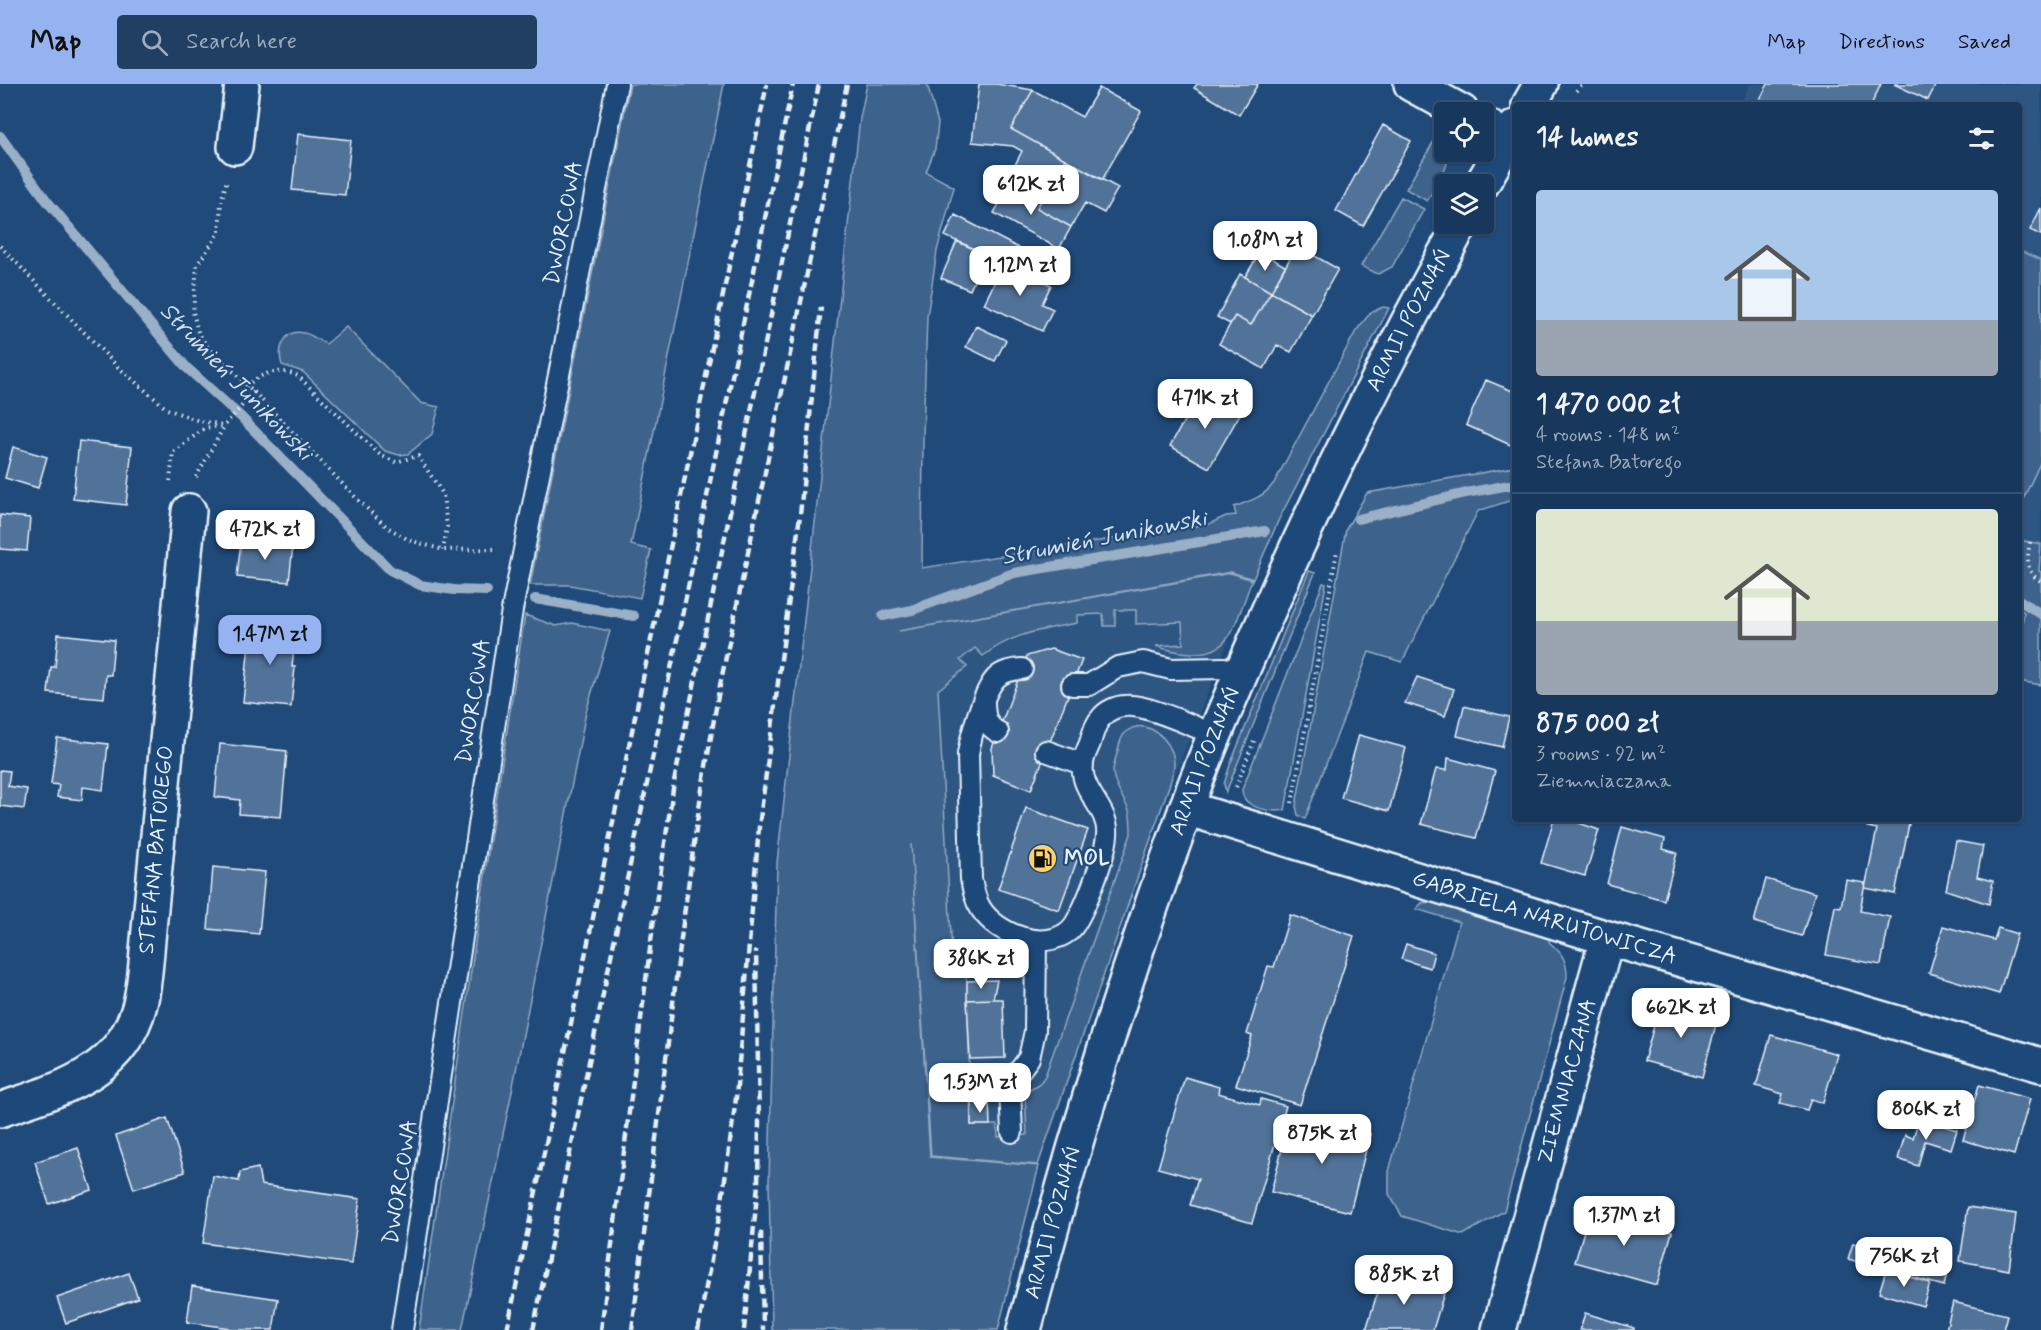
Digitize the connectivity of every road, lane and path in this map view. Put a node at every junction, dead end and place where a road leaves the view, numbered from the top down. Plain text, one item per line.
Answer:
1 (242, 84) edge
2 (617, 84) edge
3 (1412, 84) edge
4 (1541, 84) edge
5 (1444, 102) edge
6 (1531, 102) edge
7 (1502, 130) edge
8 (236, 147) joint
9 (1486, 174) edge
10 (1455, 234) edge
11 (0, 246) edge
12 (246, 386) junction
13 (254, 392) junction
14 (225, 425) junction
15 (189, 511) junction
16 (2030, 542) dead end
17 (524, 548) junction
18 (1337, 548) dead end
19 (443, 550) junction
20 (2041, 581) edge
21 (1022, 669) dead end
22 (1242, 672) junction
23 (1072, 685) dead end
24 (984, 702) junction
25 (998, 732) dead end
26 (1215, 735) junction
27 (1046, 751) dead end
28 (1082, 764) junction
29 (1186, 808) junction
30 (1290, 810) dead end
31 (1606, 938) junction
32 (1036, 940) junction
33 (2041, 1065) edge
34 (0, 1110) edge
35 (1012, 1132) dead end
36 (402, 1330) edge
37 (1024, 1330) edge
38 (1499, 1330) edge

1 - 8 street
2 - 17 lane, DWORCOWA
3 - 5 street
4 - 6 street
7 - 9 street
8 - 12 path
10 - 22 street, ARMII POZNAŃ
11 - 14 path
12 - 13 path
12 - 19 path
13 - 14 path
13 - 19 path
14 - 15 path
14 - 15 path
15 - 34 street, STEFANA BATOREGO
16 - 20 path
17 - 19 path
17 - 36 lane, DWORCOWA
18 - 30 path
21 - 24 lane
22 - 23 lane
22 - 26 street, ARMII POZNAŃ
24 - 25 lane
24 - 32 lane
26 - 28 lane
26 - 29 street, ARMII POZNAŃ
27 - 28 lane
28 - 32 lane
29 - 31 street, GABRIELA NARUTOWICZA
29 - 37 street, ARMII POZNAŃ
31 - 33 street, GABRIELA NARUTOWICZA
31 - 38 street, ZIEMNIACZANA
32 - 35 lane

